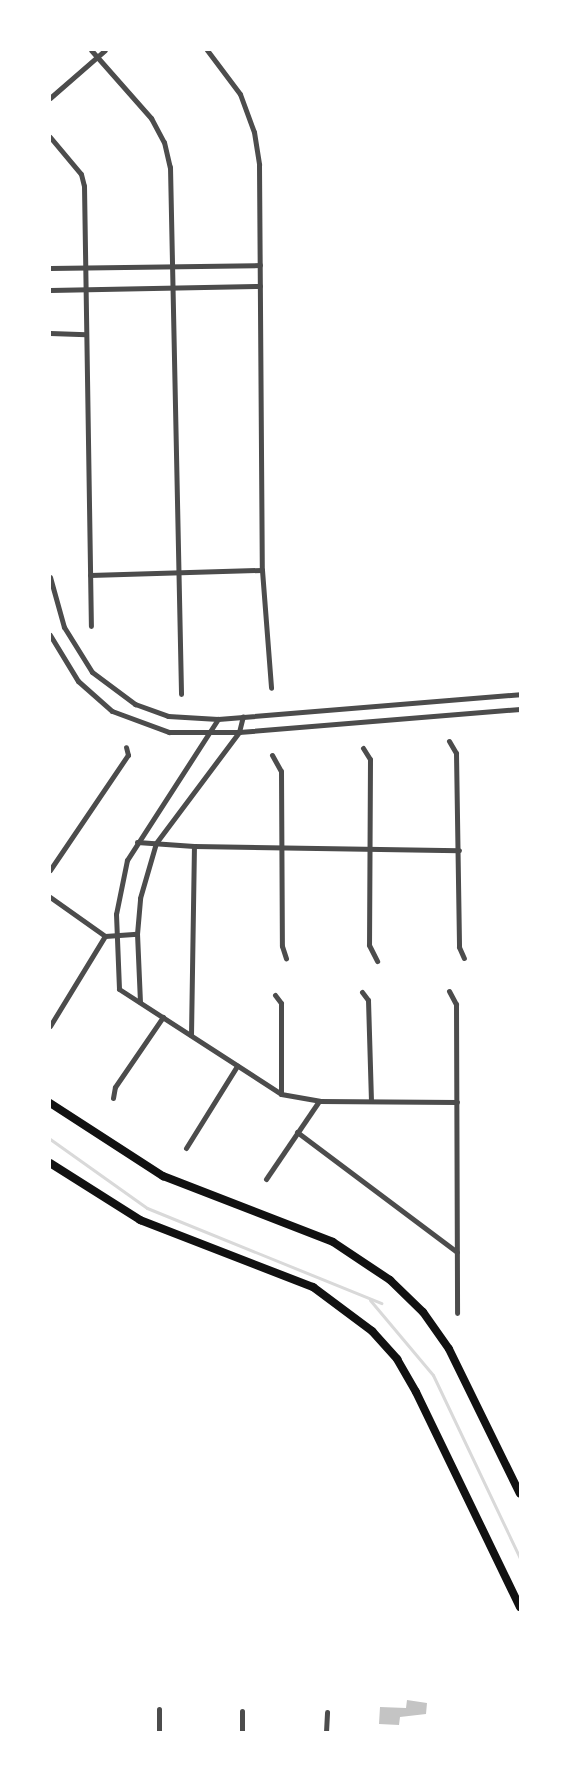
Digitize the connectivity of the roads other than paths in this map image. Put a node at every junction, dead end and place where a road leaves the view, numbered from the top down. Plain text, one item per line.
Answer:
1 (91, 50) edge
2 (105, 50) edge
3 (207, 50) edge
4 (97, 57) junction
5 (50, 98) edge
6 (50, 137) edge
7 (260, 265) junction
8 (171, 267) junction
9 (50, 268) edge
10 (85, 268) junction
11 (260, 286) junction
12 (86, 288) junction
13 (173, 288) junction
14 (50, 290) edge
15 (50, 333) edge
16 (86, 334) junction
17 (262, 570) junction
18 (177, 572) junction
19 (90, 574) junction
20 (50, 577) edge
21 (91, 626) dead end
22 (50, 635) edge
23 (271, 688) dead end
24 (181, 694) dead end
25 (520, 694) edge
26 (520, 709) edge
27 (243, 716) junction
28 (218, 719) junction
29 (239, 732) junction
30 (210, 733) junction
31 (449, 741) dead end
32 (126, 747) dead end
33 (363, 748) dead end
34 (273, 755) dead end
35 (137, 842) junction
36 (156, 843) junction
37 (194, 846) junction
38 (282, 848) junction
39 (371, 849) junction
40 (459, 850) junction
41 (50, 870) edge
42 (50, 897) edge
43 (137, 934) junction
44 (117, 935) junction
45 (105, 936) junction
46 (286, 958) dead end
47 (464, 958) dead end
48 (377, 961) dead end
49 (449, 991) dead end
50 (362, 992) dead end
51 (275, 995) dead end
52 (140, 1002) junction
53 (163, 1017) junction
54 (50, 1026) edge
55 (191, 1035) junction
56 (237, 1066) junction
57 (281, 1094) junction
58 (113, 1098) dead end
59 (319, 1101) junction
60 (371, 1101) junction
61 (457, 1102) junction
62 (50, 1103) edge
63 (297, 1132) junction
64 (186, 1148) dead end
65 (50, 1163) edge
66 (266, 1179) dead end
67 (457, 1252) junction
68 (457, 1313) dead end
69 (520, 1494) edge
70 (520, 1608) edge
71 (159, 1709) dead end
72 (242, 1711) dead end
73 (327, 1712) dead end
74 (159, 1732) edge
75 (242, 1732) edge
76 (326, 1732) edge

1 - 4 street
2 - 4 street
3 - 7 street
4 - 5 street
4 - 8 street
6 - 10 street
7 - 8 street
7 - 11 street
8 - 10 street
8 - 13 street
9 - 10 street
10 - 12 street
11 - 13 street
11 - 17 street
12 - 13 street
12 - 14 street
12 - 16 street
13 - 18 street
15 - 16 street
16 - 19 street
17 - 18 street
17 - 23 street
18 - 19 street
18 - 24 street
19 - 21 street
20 - 28 street
22 - 30 street
25 - 27 street
26 - 29 street
27 - 28 street
27 - 29 street
28 - 30 street
29 - 30 street
29 - 36 street
30 - 35 street
31 - 40 street
32 - 41 street
33 - 39 street
34 - 38 street
35 - 36 street
35 - 44 street
36 - 37 street
36 - 43 street
37 - 38 street
37 - 55 street
38 - 39 street
38 - 46 street
39 - 40 street
39 - 48 street
40 - 47 street
42 - 45 street
43 - 44 street
43 - 52 street
44 - 45 street
44 - 52 street
45 - 54 street
49 - 61 street
50 - 60 street
51 - 57 street
52 - 53 street
53 - 55 street
53 - 58 street
55 - 56 street
56 - 57 street
56 - 64 street
57 - 59 street
59 - 60 street
59 - 63 street
60 - 61 street
61 - 67 street
62 - 69 main road
63 - 66 street
63 - 67 street
65 - 70 main road
67 - 68 street
71 - 74 street
72 - 75 street
73 - 76 street

